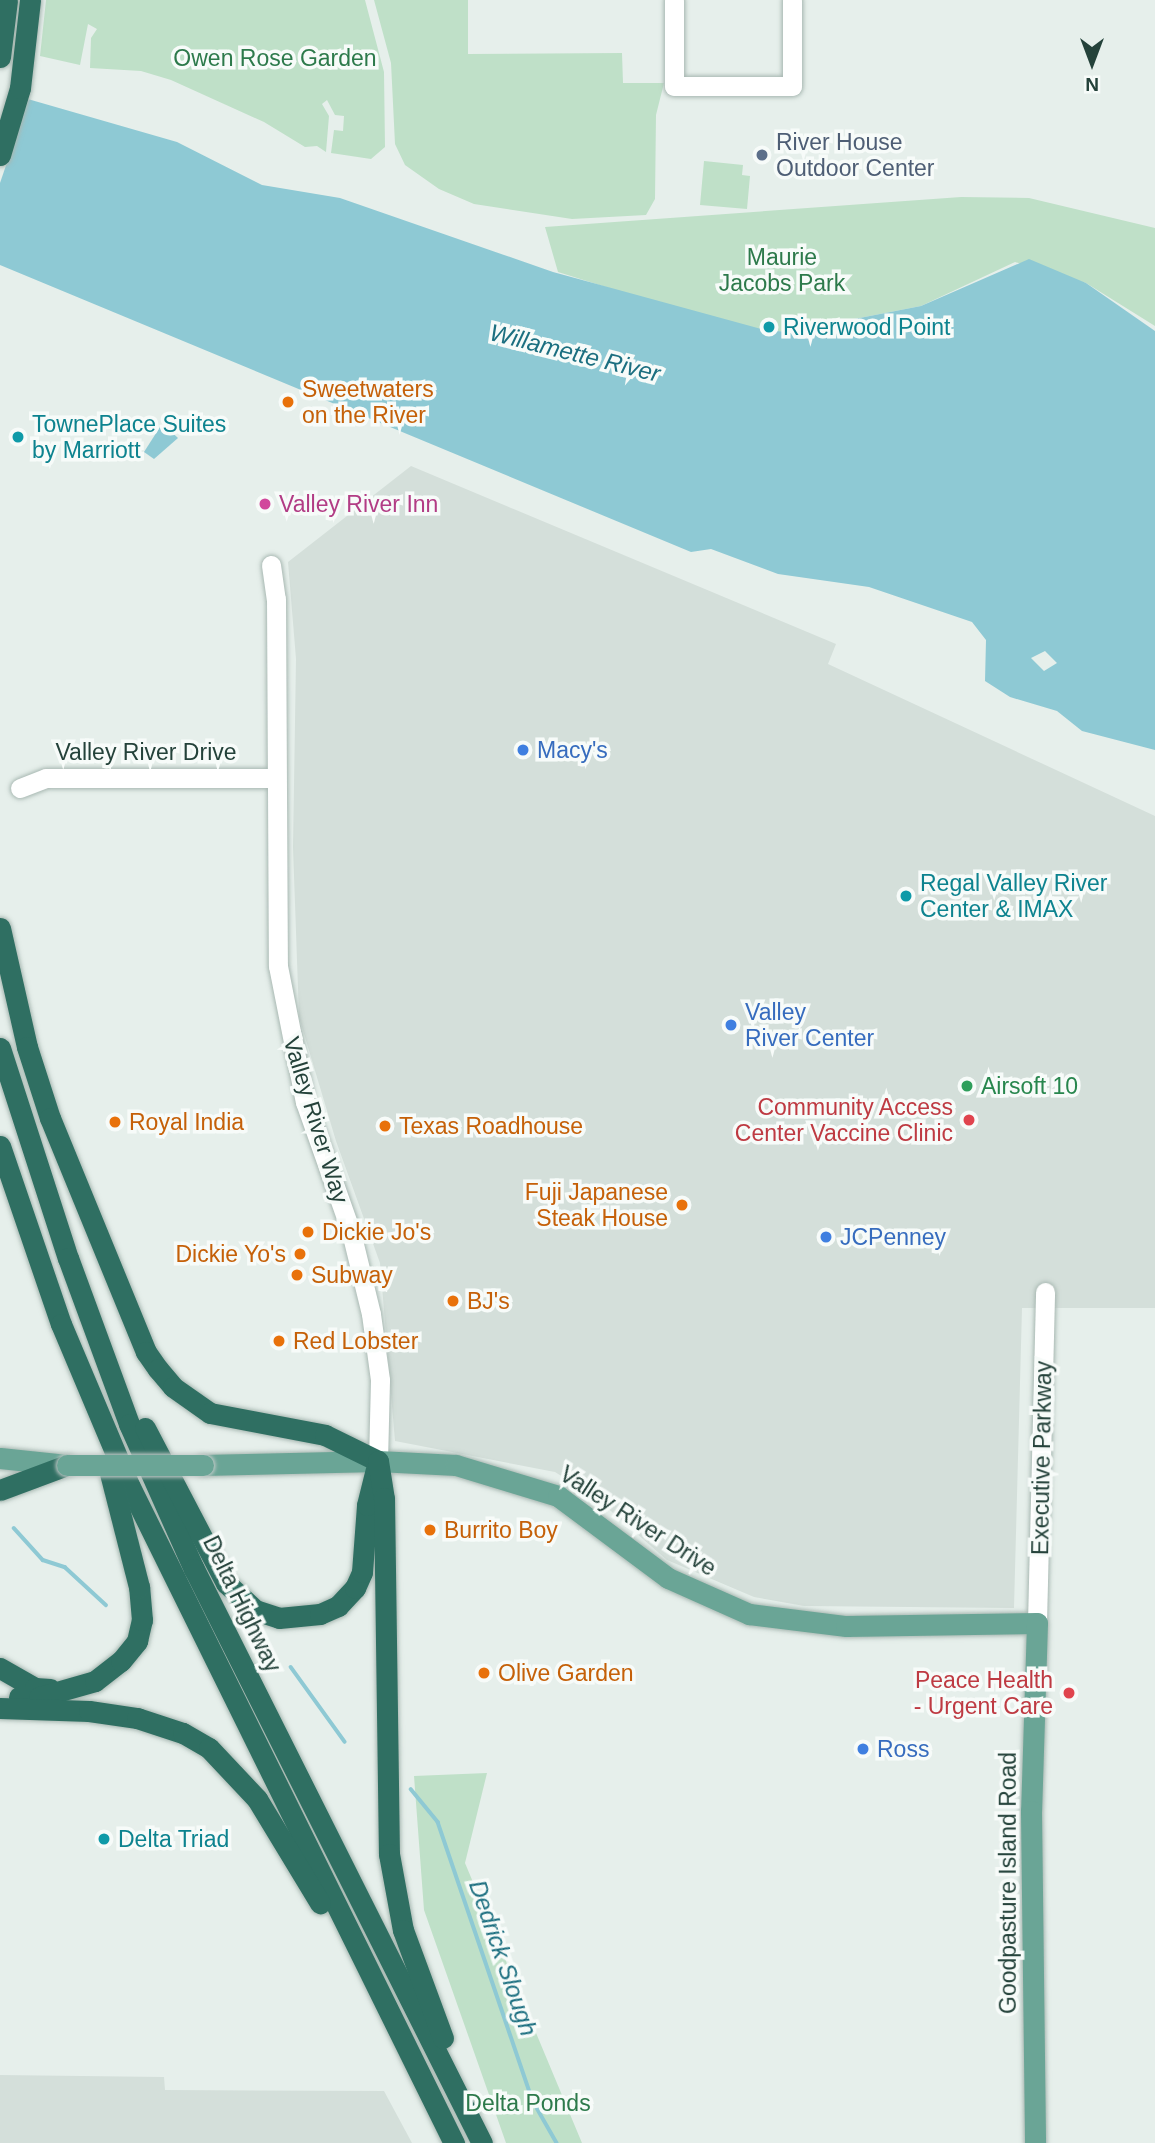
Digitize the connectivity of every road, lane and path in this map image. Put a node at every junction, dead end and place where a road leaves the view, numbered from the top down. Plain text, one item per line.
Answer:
1 (7, 0) edge
2 (674, 0) edge
3 (792, 0) edge
4 (29, 1) edge
5 (0, 57) edge
6 (0, 127) edge
7 (0, 155) edge
8 (271, 565) dead end
9 (275, 778) junction
10 (20, 788) dead end
11 (0, 928) edge
12 (0, 1036) edge
13 (3, 1058) edge
14 (0, 1146) edge
15 (68, 1258) junction
16 (1045, 1292) dead end
17 (61, 1324) junction
18 (0, 1458) edge
19 (378, 1461) junction
20 (67, 1465) junction
21 (0, 1490) edge
22 (1037, 1623) junction
23 (0, 1668) edge
24 (63, 1690) junction
25 (0, 1697) edge
26 (0, 1709) edge
27 (393, 2018) junction
28 (454, 2143) edge
29 (482, 2143) edge
30 (488, 2143) edge
31 (1035, 2143) edge

1 - 5 highway
2 - 3 street
4 - 6 highway
4 - 7 highway
8 - 9 street, Valley River Way
9 - 10 street, Valley River Drive
9 - 19 street, Valley River Way
11 - 19 highway
12 - 13 highway, Delta Highway
13 - 15 highway, Delta Highway
14 - 17 highway
15 - 19 highway
15 - 29 highway, Delta Highway
16 - 22 street, Executive Parkway
17 - 24 highway
17 - 27 highway
18 - 20 main road, Valley River Drive
19 - 20 main road, Valley River Drive, bridge
19 - 22 main road, Valley River Drive
19 - 30 highway
20 - 21 highway
22 - 31 main road, Goodpasture Island Road
23 - 24 highway
24 - 25 highway
26 - 27 highway
27 - 28 highway

